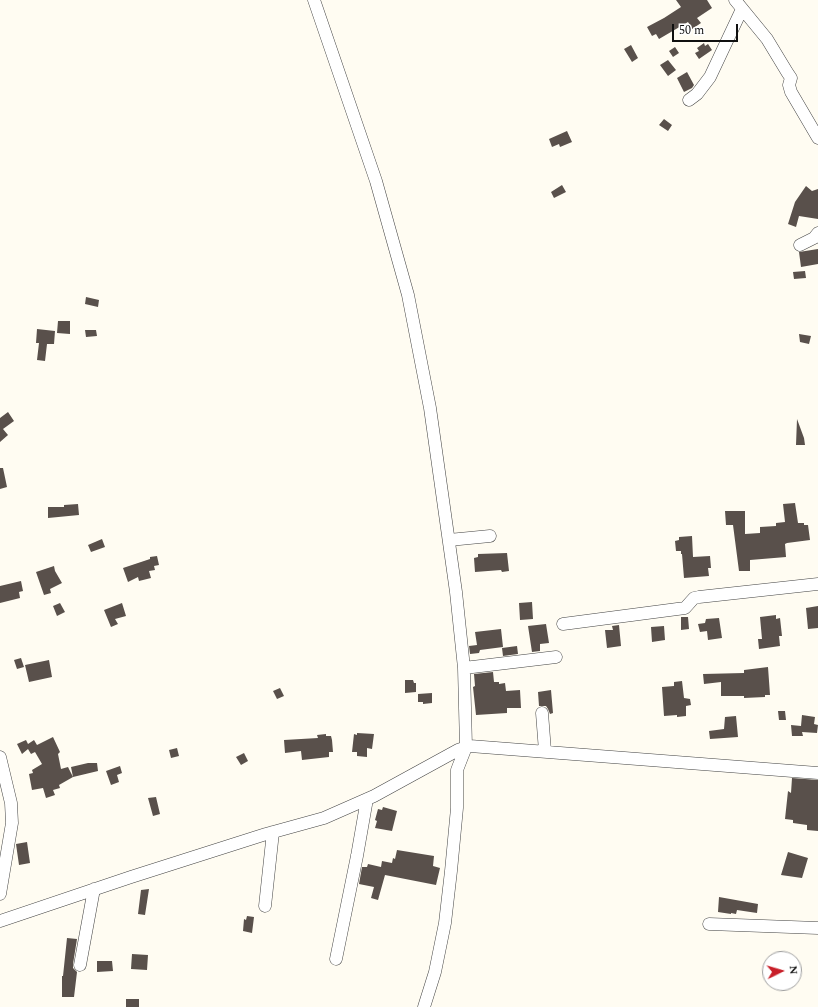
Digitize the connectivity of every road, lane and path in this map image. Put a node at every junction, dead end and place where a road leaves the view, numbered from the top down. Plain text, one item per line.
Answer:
1 (314, 0) edge
2 (739, 5) edge
3 (690, 100) dead end
4 (818, 138) edge
5 (818, 233) edge
6 (800, 245) dead end
7 (490, 536) dead end
8 (449, 540) junction
9 (818, 584) edge
10 (563, 624) dead end
11 (556, 657) dead end
12 (464, 668) junction
13 (542, 713) dead end
14 (466, 747) junction
15 (546, 751) junction
16 (0, 757) edge
17 (818, 773) edge
18 (367, 799) junction
19 (273, 832) junction
20 (94, 889) junction
21 (0, 894) edge
22 (265, 906) dead end
23 (0, 921) edge
24 (709, 924) dead end
25 (818, 928) edge
26 (336, 959) dead end
27 (80, 965) dead end
28 (424, 1007) edge

1 - 8 street
2 - 3 street
2 - 4 street
5 - 6 street
7 - 8 street
8 - 12 street
9 - 10 street
11 - 12 street
12 - 14 street
13 - 15 street
14 - 15 street
14 - 18 street
14 - 28 street
15 - 17 street
16 - 21 street
18 - 19 street
18 - 26 street
19 - 20 street
19 - 22 street
20 - 23 street
20 - 27 street
24 - 25 street

